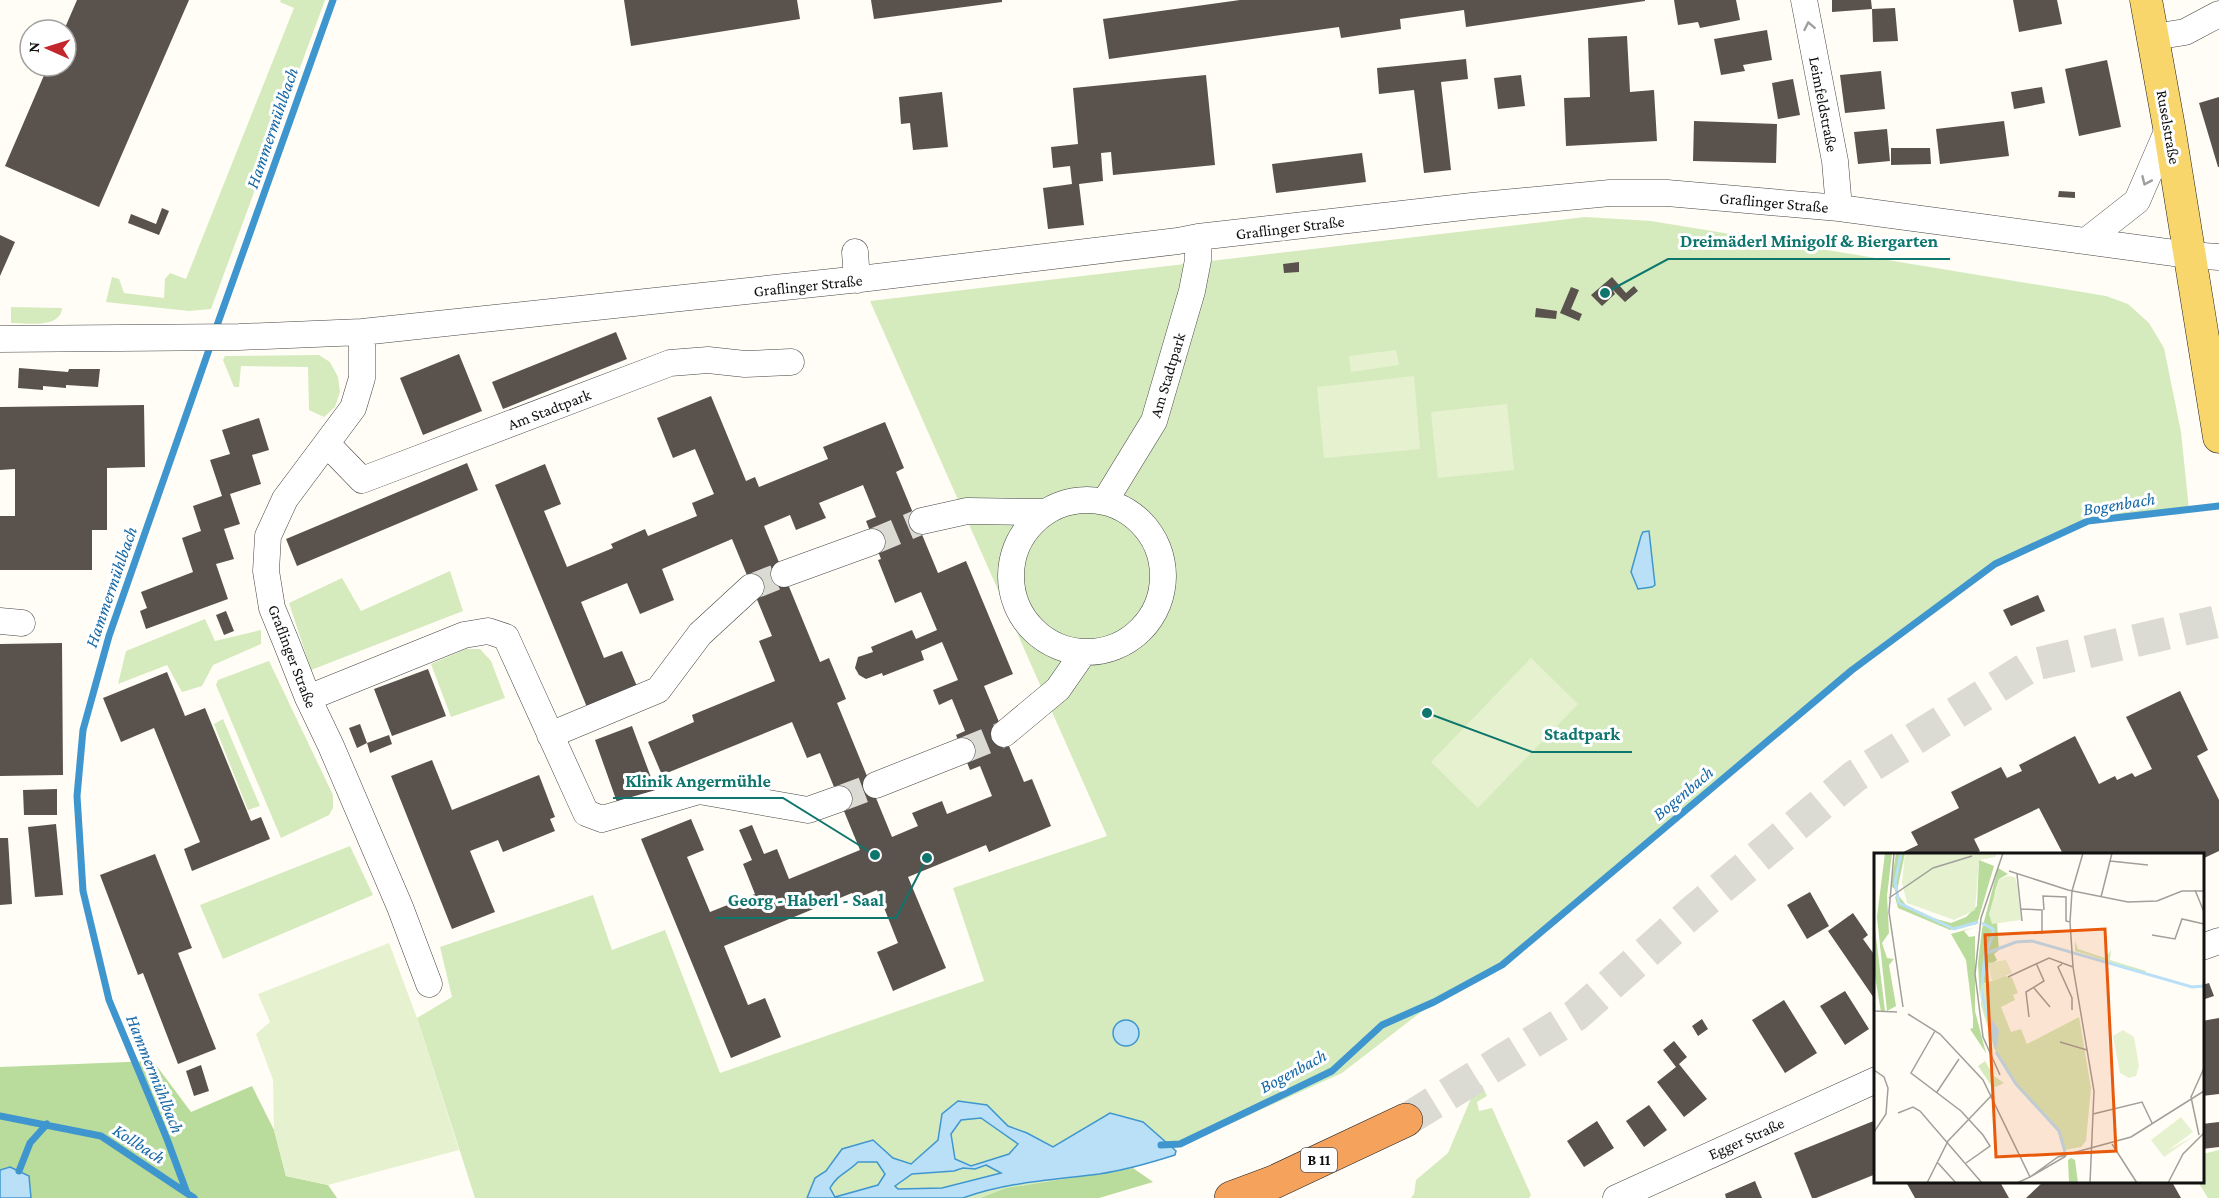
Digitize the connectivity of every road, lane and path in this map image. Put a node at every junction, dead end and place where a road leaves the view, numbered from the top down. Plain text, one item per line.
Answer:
1 (1804, 0) edge
2 (2146, 0) edge
3 (2219, 14) edge
4 (2154, 37) junction
5 (2169, 127) junction
6 (1839, 208) junction
7 (1198, 237) junction
8 (2086, 241) junction
9 (855, 252) dead end
10 (2204, 256) edge
11 (857, 280) junction
12 (362, 332) junction
13 (0, 339) edge
14 (791, 362) dead end
15 (2214, 362) edge
16 (2219, 438) edge
17 (327, 444) junction
18 (1105, 501) junction
19 (1045, 512) junction
20 (922, 521) tunnel mouth
21 (872, 542) tunnel mouth
22 (784, 574) tunnel mouth
23 (751, 587) tunnel mouth
24 (1083, 653) junction
25 (308, 698) junction
26 (1004, 734) tunnel mouth
27 (550, 735) junction
28 (962, 751) tunnel mouth
29 (876, 785) tunnel mouth
30 (839, 799) tunnel mouth
31 (2219, 941) edge
32 (2204, 946) edge
33 (429, 984) dead end
34 (1874, 1080) edge
35 (1406, 1120) tunnel mouth
36 (1231, 1198) edge
37 (1616, 1198) edge

6 -> 1 street, Leimfeldstraße
2 - 4 main road, Ruselstraße
3 - 4 street
4 - 5 main road, Ruselstraße
5 -> 8 street
5 - 10 main road, Ruselstraße
6 - 7 street, Graflinger Straße
6 - 8 street, Graflinger Straße
7 - 11 street, Graflinger Straße
7 - 18 street, Am Stadtpark
8 - 10 street, Graflinger Straße
9 - 11 street
10 - 15 main road
11 - 12 street, Graflinger Straße
12 - 13 street, Graflinger Straße
12 - 17 street, Graflinger Straße
14 - 17 street, Am Stadtpark
15 - 16 main road
17 - 25 street, Graflinger Straße
18 - 19 street
18 - 24 street
19 - 20 street
19 - 24 street
21 - 22 street
23 - 27 street
24 - 26 street
25 - 27 street
25 - 33 street, Graflinger Straße
27 - 30 street
28 - 29 street
31 - 32 street
34 - 37 street, Egger Straße
35 - 36 highway, B 11

